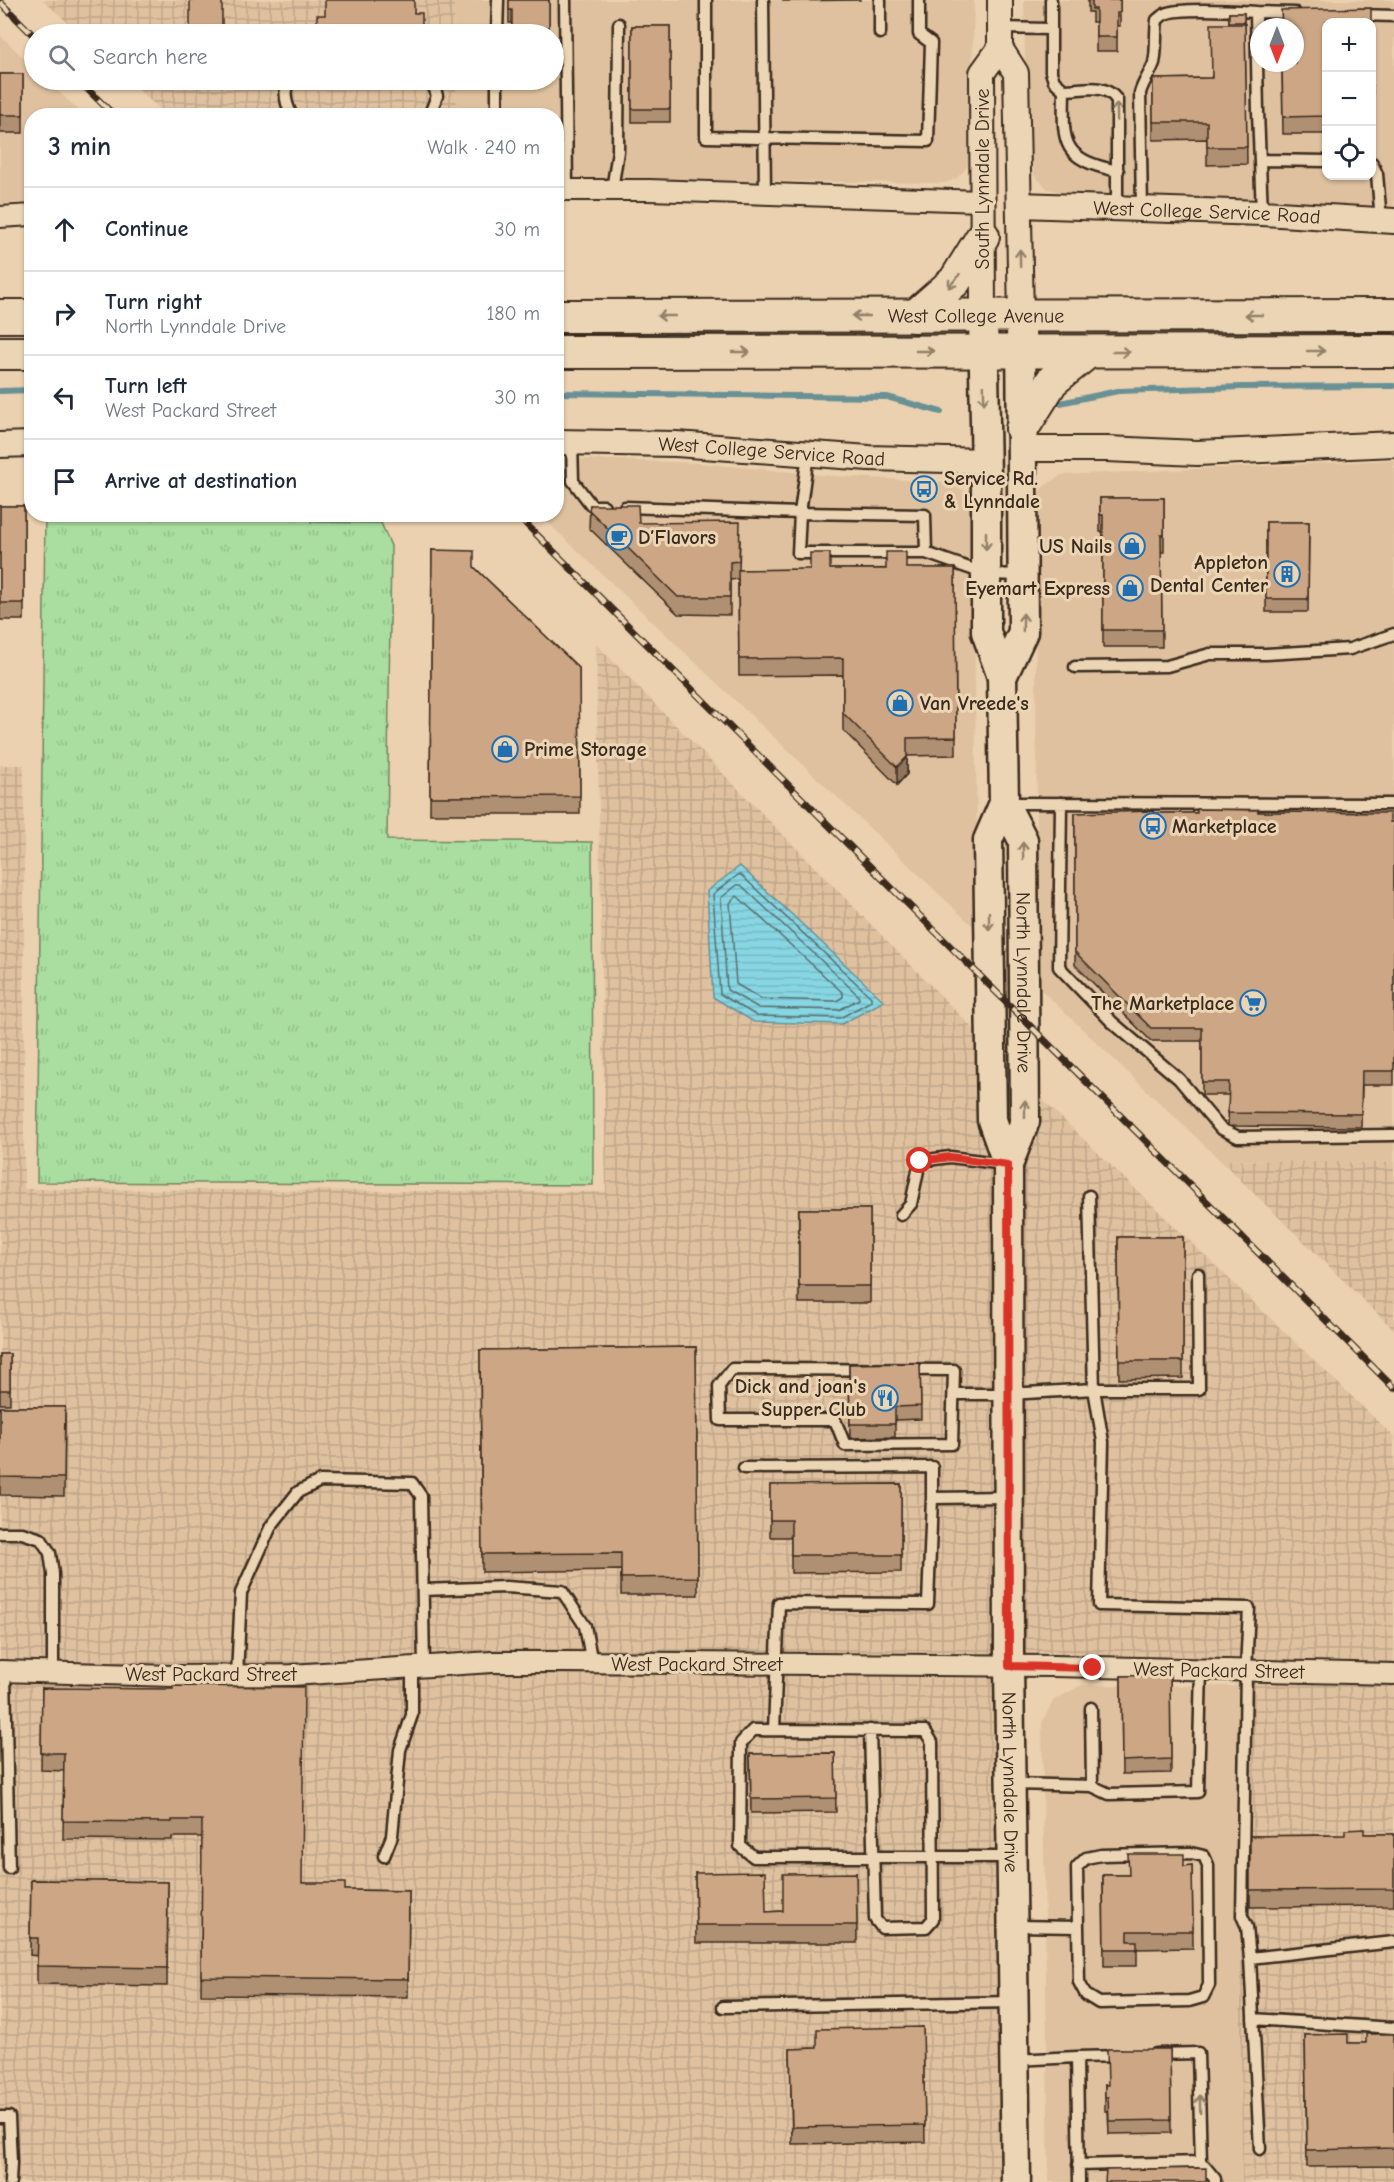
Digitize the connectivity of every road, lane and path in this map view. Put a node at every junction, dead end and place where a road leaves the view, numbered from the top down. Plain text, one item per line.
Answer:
1 (498, 0) edge
2 (565, 0) edge
3 (706, 0) edge
4 (764, 0) edge
5 (880, 0) edge
6 (919, 0) edge
7 (1000, 0) edge
8 (1051, 0) edge
9 (1256, 12) junction
10 (1304, 14) edge
11 (1351, 15) edge
12 (1394, 16) edge
13 (497, 24) edge
14 (619, 24) dead end
15 (1050, 29) junction
16 (880, 33) dead end
17 (1000, 38) junction
18 (564, 63) edge
19 (286, 90) edge
20 (435, 90) edge
21 (497, 90) edge
22 (564, 90) edge
23 (1064, 90) junction
24 (289, 108) edge
25 (432, 108) edge
26 (497, 108) edge
27 (563, 108) edge
28 (764, 138) junction
29 (1260, 160) junction
30 (1322, 161) edge
31 (1118, 171) junction
32 (1376, 172) edge
33 (564, 190) edge
34 (612, 190) junction
35 (765, 194) junction
36 (982, 201) junction
37 (1019, 205) junction
38 (1118, 208) junction
39 (1142, 209) junction
40 (1262, 213) junction
41 (24, 216) edge
42 (0, 217) edge
43 (1388, 221) edge
44 (983, 236) junction
45 (982, 315) junction
46 (1394, 315) edge
47 (0, 316) edge
48 (24, 316) edge
49 (564, 316) edge
50 (915, 316) junction
51 (1021, 316) junction
52 (983, 351) junction
53 (1021, 351) junction
54 (1394, 351) edge
55 (0, 352) edge
56 (24, 352) edge
57 (564, 352) edge
58 (1088, 352) junction
59 (1021, 439) junction
60 (564, 442) edge
61 (24, 444) edge
62 (1394, 444) edge
63 (0, 445) edge
64 (808, 454) junction
65 (986, 461) junction
66 (800, 513) junction
67 (926, 553) junction
68 (986, 574) junction
69 (1023, 575) junction
70 (1394, 634) edge
71 (1075, 667) dead end
72 (1002, 676) junction
73 (1004, 803) junction
74 (1061, 803) junction
75 (1394, 804) edge
76 (1394, 1135) edge
77 (1008, 1165) junction
78 (1089, 1196) dead end
79 (901, 1215) dead end
80 (1198, 1274) dead end
81 (1094, 1389) junction
82 (954, 1394) junction
83 (1009, 1394) junction
84 (744, 1468) dead end
85 (1009, 1497) junction
86 (932, 1498) junction
87 (0, 1533) edge
88 (423, 1590) junction
89 (592, 1663) junction
90 (776, 1665) junction
91 (418, 1666) junction
92 (1009, 1666) junction
93 (1201, 1668) junction
94 (1246, 1670) junction
95 (3, 1671) edge
96 (53, 1673) junction
97 (1394, 1674) edge
98 (237, 1675) junction
99 (1091, 1708) dead end
100 (774, 1730) junction
101 (870, 1731) junction
102 (1010, 1784) junction
103 (1092, 1786) junction
104 (4, 1789) edge
105 (384, 1856) dead end
106 (873, 1857) junction
107 (934, 1857) junction
108 (1011, 1857) junction
109 (9, 1868) dead end
110 (1011, 1926) junction
111 (1078, 1927) junction
112 (1394, 1942) edge
113 (1250, 1958) junction
114 (1013, 2002) junction
115 (723, 2007) dead end
116 (1253, 2019) junction
117 (1394, 2028) edge
118 (1077, 2057) junction
119 (1014, 2060) junction
120 (0, 2117) edge
121 (1260, 2149) dead end
122 (1201, 2162) junction
123 (1078, 2165) junction
124 (10, 2182) edge
125 (1016, 2182) edge
126 (1078, 2182) edge
127 (1215, 2182) edge

1 - 13 lane
2 - 18 lane
3 - 28 lane
4 - 28 lane
5 - 16 lane
6 - 28 lane
7 - 17 street
8 - 15 lane
9 - 10 lane
9 - 29 lane
9 - 39 lane
11 - 12 lane
14 - 34 lane
15 - 17 lane
15 - 23 lane
17 - 36 street, South Lynndale Drive
17 - 37 street, South Lynndale Drive
19 - 24 lane
20 - 25 lane
21 - 26 lane
22 - 27 lane
23 - 31 lane
31 -> 23 lane
28 - 35 lane
29 - 30 lane
29 - 40 lane
31 - 38 lane
32 - 43 lane
33 - 34 street
34 - 35 street
35 - 36 street
36 - 44 street, South Lynndale Drive
37 - 38 street, West College Service Road
51 -> 37 street, South Lynndale Drive
38 - 39 street, West College Service Road
39 - 40 street, West College Service Road
40 - 43 street, West College Service Road
41 - 42 street
44 - 45 street, South Lynndale Drive
44 -> 50 main road
45 - 50 main road, West College Avenue
45 - 51 main road, West College Avenue
45 - 52 main road, North Lynndale Drive
46 -> 51 main road, West College Avenue
47 - 48 main road
50 -> 49 main road, West College Avenue
51 - 53 main road, North Lynndale Drive
52 - 53 main road, West College Avenue
57 -> 52 main road, West College Avenue
52 -> 65 main road, North Lynndale Drive
53 - 58 main road, West College Avenue
53 - 59 main road, North Lynndale Drive
58 -> 54 main road, West College Avenue
55 - 56 main road
58 - 59 main road
59 - 62 street
59 - 69 main road, North Lynndale Drive
60 - 64 street, West College Service Road
60 - 66 lane
61 - 63 street
64 - 65 street, West College Service Road
64 - 66 lane
65 -> 68 main road, North Lynndale Drive
66 - 67 lane
66 - 67 lane
67 - 68 lane
68 - 69 lane
68 - 72 main road, North Lynndale Drive
72 -> 69 main road, North Lynndale Drive
70 - 71 lane
72 - 73 main road, North Lynndale Drive
73 - 74 lane
73 - 77 main road, North Lynndale Drive
74 - 75 lane
74 - 76 lane
77 - 79 lane
77 - 83 main road, North Lynndale Drive
78 - 81 lane
80 - 81 lane
81 - 83 lane
81 - 94 lane
82 - 82 lane
82 - 83 lane
83 - 85 main road, North Lynndale Drive
84 - 86 lane
85 - 86 lane
85 - 92 main road, North Lynndale Drive
86 - 90 lane
87 - 96 lane
88 - 89 lane
88 - 91 lane
88 - 98 lane
89 - 90 street, West Packard Street
89 - 91 street, West Packard Street
90 - 92 street, West Packard Street
90 - 100 lane
91 - 98 street, West Packard Street
91 - 105 lane
92 - 93 street, West Packard Street
92 - 102 main road, North Lynndale Drive
93 - 94 street, West Packard Street
93 - 103 lane
94 - 97 street, West Packard Street
94 - 113 lane
95 - 96 street, West Packard Street
95 - 104 lane
96 - 98 street, West Packard Street
99 - 103 lane
100 - 101 lane
100 - 106 lane
101 - 106 lane
101 - 107 lane
102 - 103 lane
102 - 108 main road, North Lynndale Drive
104 - 109 lane
106 - 107 lane
106 - 107 lane
107 - 108 lane
108 - 110 main road, North Lynndale Drive
110 - 111 lane
110 - 114 main road, North Lynndale Drive
111 - 111 lane
112 - 113 lane
113 - 116 lane
114 - 115 lane
114 - 119 main road, North Lynndale Drive
116 - 117 lane
116 - 121 lane
118 - 119 lane
122 -> 118 lane
118 - 123 lane
119 - 125 main road, North Lynndale Drive
120 - 124 lane
122 - 123 lane
122 - 127 lane
123 - 126 lane

